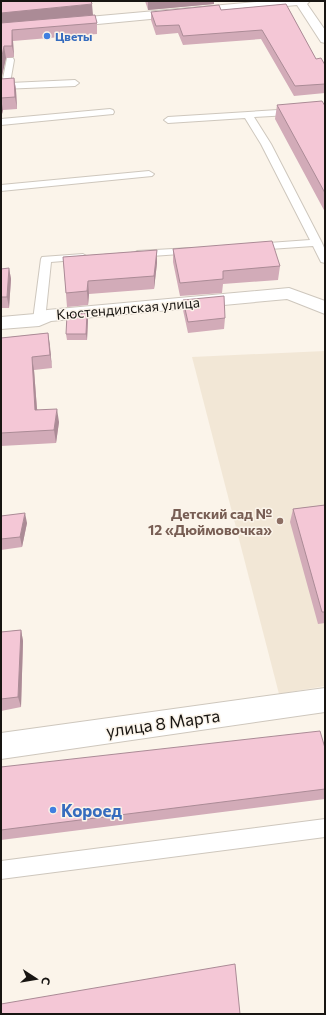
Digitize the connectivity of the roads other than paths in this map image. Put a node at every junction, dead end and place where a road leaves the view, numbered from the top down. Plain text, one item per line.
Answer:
1 (300, 1) edge
2 (304, 1) edge
3 (55, 24) edge
4 (325, 39) edge
5 (10, 60) edge
6 (75, 83) dead end
7 (3, 86) edge
8 (325, 110) edge
9 (110, 112) dead end
10 (248, 115) junction
11 (168, 120) dead end
12 (1, 122) edge
13 (149, 174) dead end
14 (1, 188) edge
15 (317, 243) junction
16 (245, 248) edge
17 (205, 250) edge
18 (126, 254) edge
19 (94, 256) edge
20 (325, 260) edge
21 (325, 308) edge
22 (39, 320) junction
23 (1, 323) edge
24 (325, 700) edge
25 (1, 746) edge
26 (325, 828) edge
27 (1, 870) edge

1 - 2 street
1 - 3 street
1 - 4 street
5 - 7 lane
6 - 7 lane
8 - 10 lane
9 - 12 lane
10 - 11 lane
10 - 15 lane
13 - 14 lane
15 - 16 lane
15 - 20 lane
17 - 18 lane
19 - 22 lane
21 - 22 street, Кюстендилская улица
22 - 23 street, Кюстендилская улица
24 - 25 street, улица 8 Марта
26 - 27 lane

